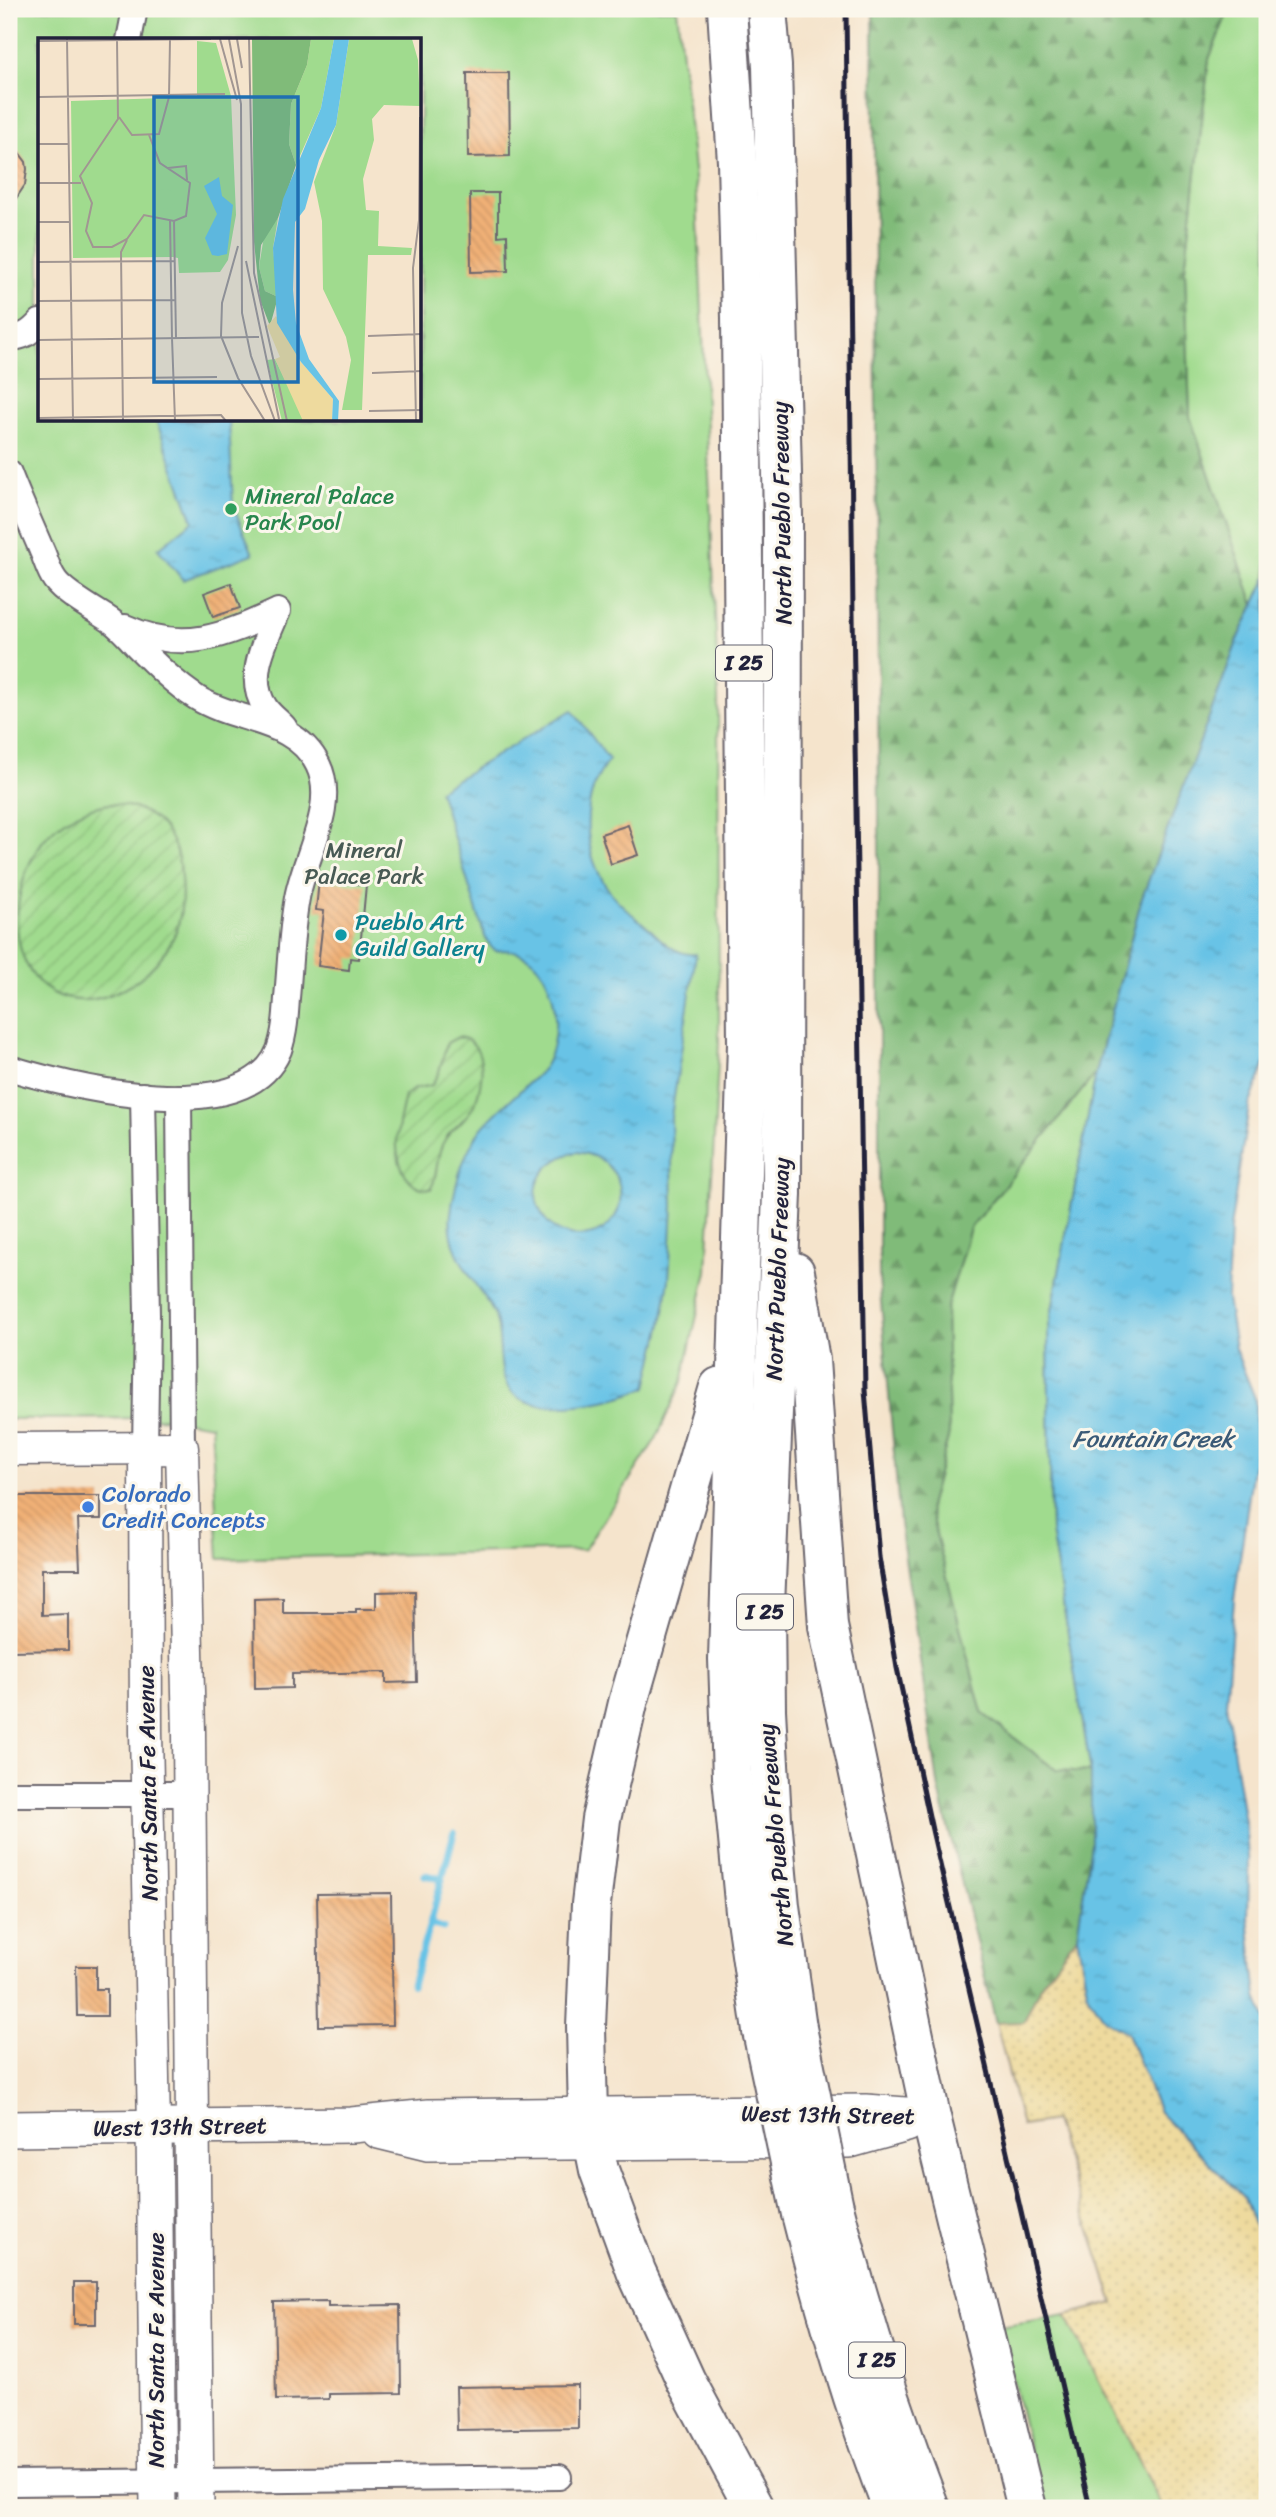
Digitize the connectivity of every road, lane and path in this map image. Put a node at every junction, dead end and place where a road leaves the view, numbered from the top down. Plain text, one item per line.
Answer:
1 (135, 9) edge
2 (767, 9) edge
3 (774, 9) edge
4 (726, 15) edge
5 (129, 38) edge
6 (772, 65) junction
7 (38, 324) edge
8 (9, 338) edge
9 (9, 473) edge
10 (114, 622) junction
11 (293, 736) junction
12 (9, 1068) edge
13 (143, 1095) junction
14 (179, 1097) junction
15 (782, 1194) junction
16 (737, 1317) junction
17 (182, 1448) junction
18 (9, 1449) edge
19 (145, 1450) junction
20 (9, 1794) edge
21 (148, 1794) junction
22 (190, 1794) junction
23 (780, 2029) junction
24 (931, 2117) junction
25 (154, 2127) junction
26 (192, 2127) junction
27 (9, 2129) edge
28 (591, 2129) junction
29 (818, 2211) junction
30 (559, 2477) dead end
31 (9, 2483) edge
32 (157, 2495) edge
33 (196, 2495) edge
34 (754, 2508) edge
35 (892, 2508) edge
36 (930, 2508) edge
37 (1027, 2508) edge

1 - 5 street
2 - 6 highway, North Pueblo Freeway / I 25
3 - 6 highway
4 - 16 highway, North Pueblo Freeway / I 25
6 - 15 highway, North Pueblo Freeway / I 25
7 - 8 street
9 - 10 street
10 - 11 street
10 - 11 street
11 - 14 street
12 - 13 street
13 - 14 street
13 - 19 street, North Santa Fe Avenue
14 - 17 street, North Santa Fe Avenue
15 - 23 highway, North Pueblo Freeway / I 25
15 - 24 highway
16 - 23 highway, North Pueblo Freeway / I 25
16 - 28 highway
17 - 19 street
17 - 22 street, North Santa Fe Avenue
18 - 19 street
19 - 21 street, North Santa Fe Avenue
20 - 21 street
21 - 22 street
21 - 25 street, North Santa Fe Avenue
22 - 26 street, North Santa Fe Avenue
23 - 29 highway, North Pueblo Freeway / I 25, bridge
24 - 28 main road, West 13th Street
24 - 37 highway
25 - 26 main road, West 13th Street
25 - 27 main road, West 13th Street
25 - 32 main road, North Santa Fe Avenue
26 - 28 main road, West 13th Street
26 - 33 main road, North Santa Fe Avenue
28 - 34 highway
29 - 35 highway, North Pueblo Freeway / I 25
29 - 36 highway, North Pueblo Freeway / I 25
30 - 33 street
31 - 32 street
32 - 33 street

